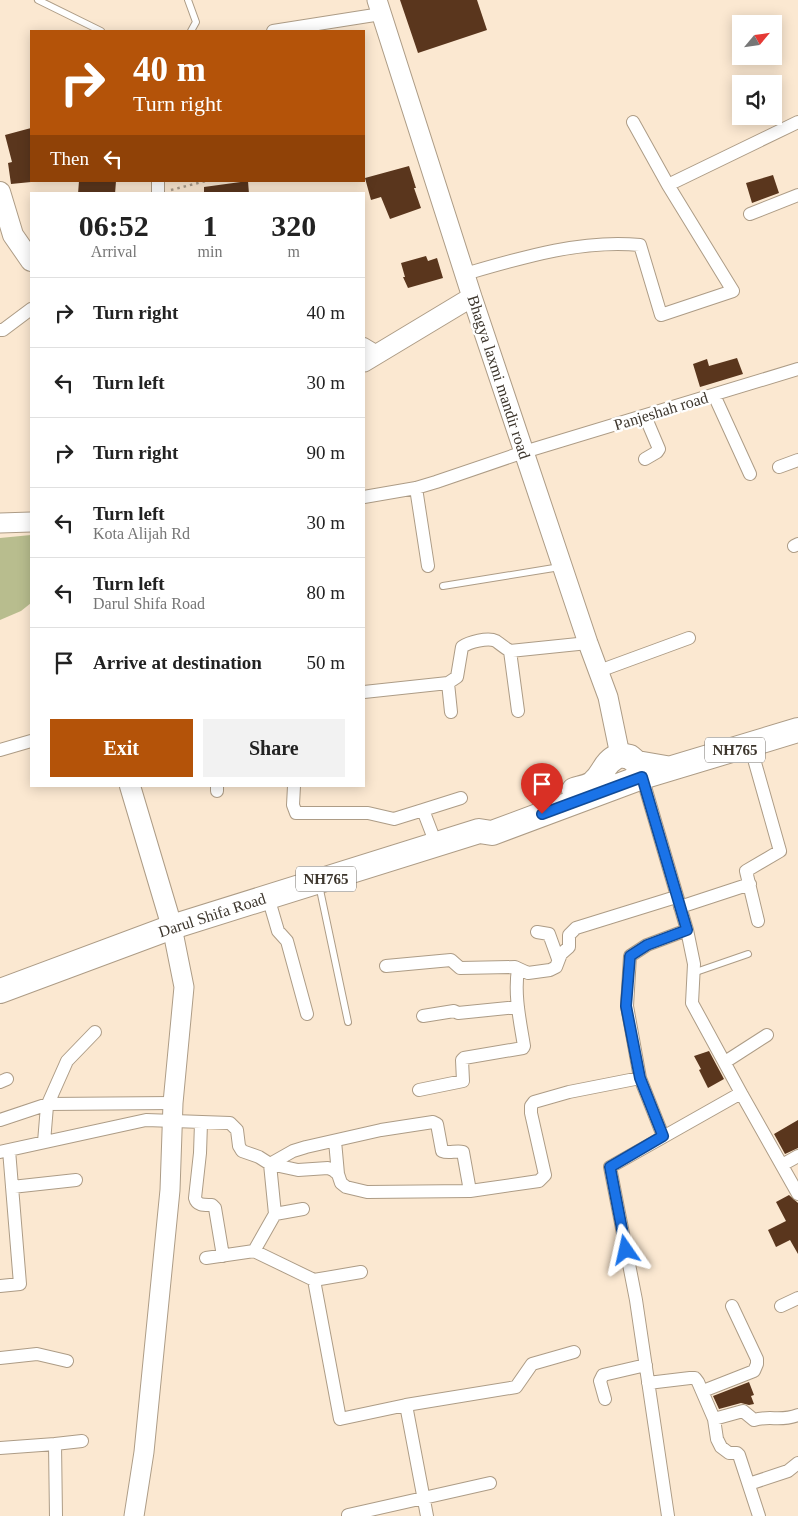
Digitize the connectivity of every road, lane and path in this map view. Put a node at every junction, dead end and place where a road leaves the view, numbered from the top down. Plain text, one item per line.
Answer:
1 (38, 0) edge
2 (188, 0) edge
3 (379, 7) edge
4 (99, 30) edge
5 (192, 30) edge
6 (277, 30) edge
7 (633, 122) dead end
8 (798, 122) edge
9 (200, 182) edge
10 (668, 185) junction
11 (158, 189) edge
12 (0, 192) edge
13 (798, 195) edge
14 (750, 214) dead end
15 (30, 260) edge
16 (465, 274) junction
17 (472, 297) junction
18 (30, 310) edge
19 (1, 332) edge
20 (369, 353) edge
21 (798, 368) edge
22 (714, 395) junction
23 (645, 416) junction
24 (524, 452) junction
25 (646, 459) dead end
26 (798, 460) edge
27 (779, 466) dead end
28 (750, 474) dead end
29 (416, 488) junction
30 (365, 497) edge
31 (30, 522) edge
32 (0, 523) edge
33 (428, 566) dead end
34 (562, 567) junction
35 (443, 586) dead end
36 (689, 638) dead end
37 (588, 643) junction
38 (510, 651) junction
39 (599, 671) junction
40 (448, 683) junction
41 (365, 692) edge
42 (518, 711) dead end
43 (451, 712) dead end
44 (798, 730) edge
45 (30, 741) edge
46 (750, 745) junction
47 (0, 750) edge
48 (633, 765) junction
49 (130, 787) edge
50 (294, 787) edge
51 (461, 798) dead end
52 (423, 810) junction
53 (479, 831) junction
54 (436, 844) junction
55 (318, 881) junction
56 (750, 884) junction
57 (268, 897) junction
58 (678, 902) junction
59 (758, 921) dead end
60 (172, 927) junction
61 (687, 930) junction
62 (537, 932) dead end
63 (748, 954) dead end
64 (558, 959) junction
65 (386, 966) dead end
66 (518, 969) junction
67 (694, 973) junction
68 (0, 991) edge
69 (518, 1007) junction
70 (307, 1014) dead end
71 (422, 1016) dead end
72 (348, 1022) dead end
73 (95, 1032) dead end
74 (767, 1035) dead end
75 (725, 1062) junction
76 (640, 1078) junction
77 (419, 1090) dead end
78 (741, 1093) junction
79 (48, 1104) junction
80 (172, 1112) junction
81 (0, 1120) edge
82 (201, 1123) junction
83 (663, 1136) junction
84 (335, 1141) junction
85 (44, 1142) junction
86 (5, 1151) edge
87 (798, 1156) edge
88 (270, 1164) junction
89 (782, 1166) junction
90 (338, 1174) junction
91 (76, 1180) dead end
92 (8, 1191) edge
93 (470, 1191) junction
94 (798, 1194) edge
95 (303, 1209) dead end
96 (275, 1214) junction
97 (254, 1251) junction
98 (223, 1256) junction
99 (206, 1258) dead end
100 (361, 1272) dead end
101 (314, 1280) junction
102 (0, 1286) edge
103 (798, 1298) edge
104 (732, 1306) dead end
105 (781, 1306) dead end
106 (574, 1352) dead end
107 (0, 1358) edge
108 (67, 1362) dead end
109 (646, 1365) junction
110 (648, 1383) junction
111 (703, 1390) junction
112 (605, 1398) dead end
113 (406, 1406) junction
114 (798, 1415) edge
115 (714, 1419) junction
116 (82, 1442) dead end
117 (55, 1444) junction
118 (0, 1448) edge
119 (798, 1463) edge
120 (490, 1483) dead end
121 (749, 1484) junction
122 (423, 1498) junction
123 (348, 1515) edge
124 (56, 1516) edge
125 (134, 1516) edge
126 (427, 1516) edge
127 (668, 1516) edge
128 (759, 1516) edge

1 - 4 lane
2 - 5 lane
3 - 6 street
3 - 16 main road, Bhagya laxmi mandir road
7 - 10 street
8 - 10 street
9 - 11 path
10 - 16 street
12 - 15 main road
13 - 14 street
16 - 17 main road, Bhagya laxmi mandir road
17 - 20 main road
17 - 24 main road, Bhagya laxmi mandir road
18 - 19 street
21 - 22 street, Panjeshah road
22 - 23 street, Panjeshah road
22 - 28 street
23 - 24 street, Panjeshah road
23 - 25 street
24 - 29 street, Panjeshah road
24 - 34 main road, Bhagya laxmi mandir road
26 - 27 street
29 - 30 street, Panjeshah road
29 - 33 street
31 - 32 main road
34 - 35 lane
34 - 37 main road, Bhagya laxmi mandir road
36 - 39 street
37 - 38 street
37 - 39 main road, Bhagya laxmi mandir road
38 - 40 street
38 - 42 street
39 - 48 main road, Bhagya laxmi mandir road
40 - 41 street
40 - 43 street
44 - 46 highway, NH765
45 - 47 street
46 - 48 highway, NH765
46 - 56 street
48 - 53 highway, Darul Shifa Road / NH765
48 - 53 highway, NH765
48 - 58 street
49 - 60 main road
50 - 52 street
51 - 52 street
52 - 54 street
53 - 54 highway, Darul Shifa Road / NH765
54 - 55 highway, Darul Shifa Road / NH765
55 - 57 highway, Darul Shifa Road / NH765
55 - 72 lane
56 - 58 street
56 - 59 street
57 - 60 highway, Darul Shifa Road / NH765
57 - 70 street
58 - 61 street
58 - 64 street
60 - 68 highway, Darul Shifa Road
60 - 80 main road
61 - 67 street
61 - 76 street
62 - 64 street
63 - 67 lane
64 - 66 street
65 - 66 street
66 - 69 street
67 - 75 street
69 - 71 street
69 - 77 street
73 - 79 street
74 - 75 street
75 - 78 street
76 - 83 street
76 - 93 street
78 - 83 street
78 - 89 street
79 - 80 street
79 - 81 street
79 - 85 street
80 - 82 street
80 - 85 street
80 - 125 main road
82 - 88 street
82 - 98 street
83 - 109 street
84 - 88 street
84 - 90 street
84 - 93 street
85 - 86 street
86 - 92 street
87 - 89 street
88 - 90 street
88 - 96 street
89 - 94 street
90 - 93 street
91 - 92 street
92 - 102 street
95 - 96 street
96 - 97 street
97 - 98 street
97 - 101 street
98 - 99 street
100 - 101 street
101 - 113 street
103 - 105 street
104 - 111 street
106 - 113 street
107 - 108 street
109 - 110 street
109 - 112 street
110 - 111 street
110 - 127 street
111 - 115 street
113 - 122 street
114 - 115 street
115 - 121 street
116 - 117 street
117 - 118 street
117 - 124 street
119 - 121 street
120 - 122 street
121 - 128 street
122 - 123 street
122 - 126 street

